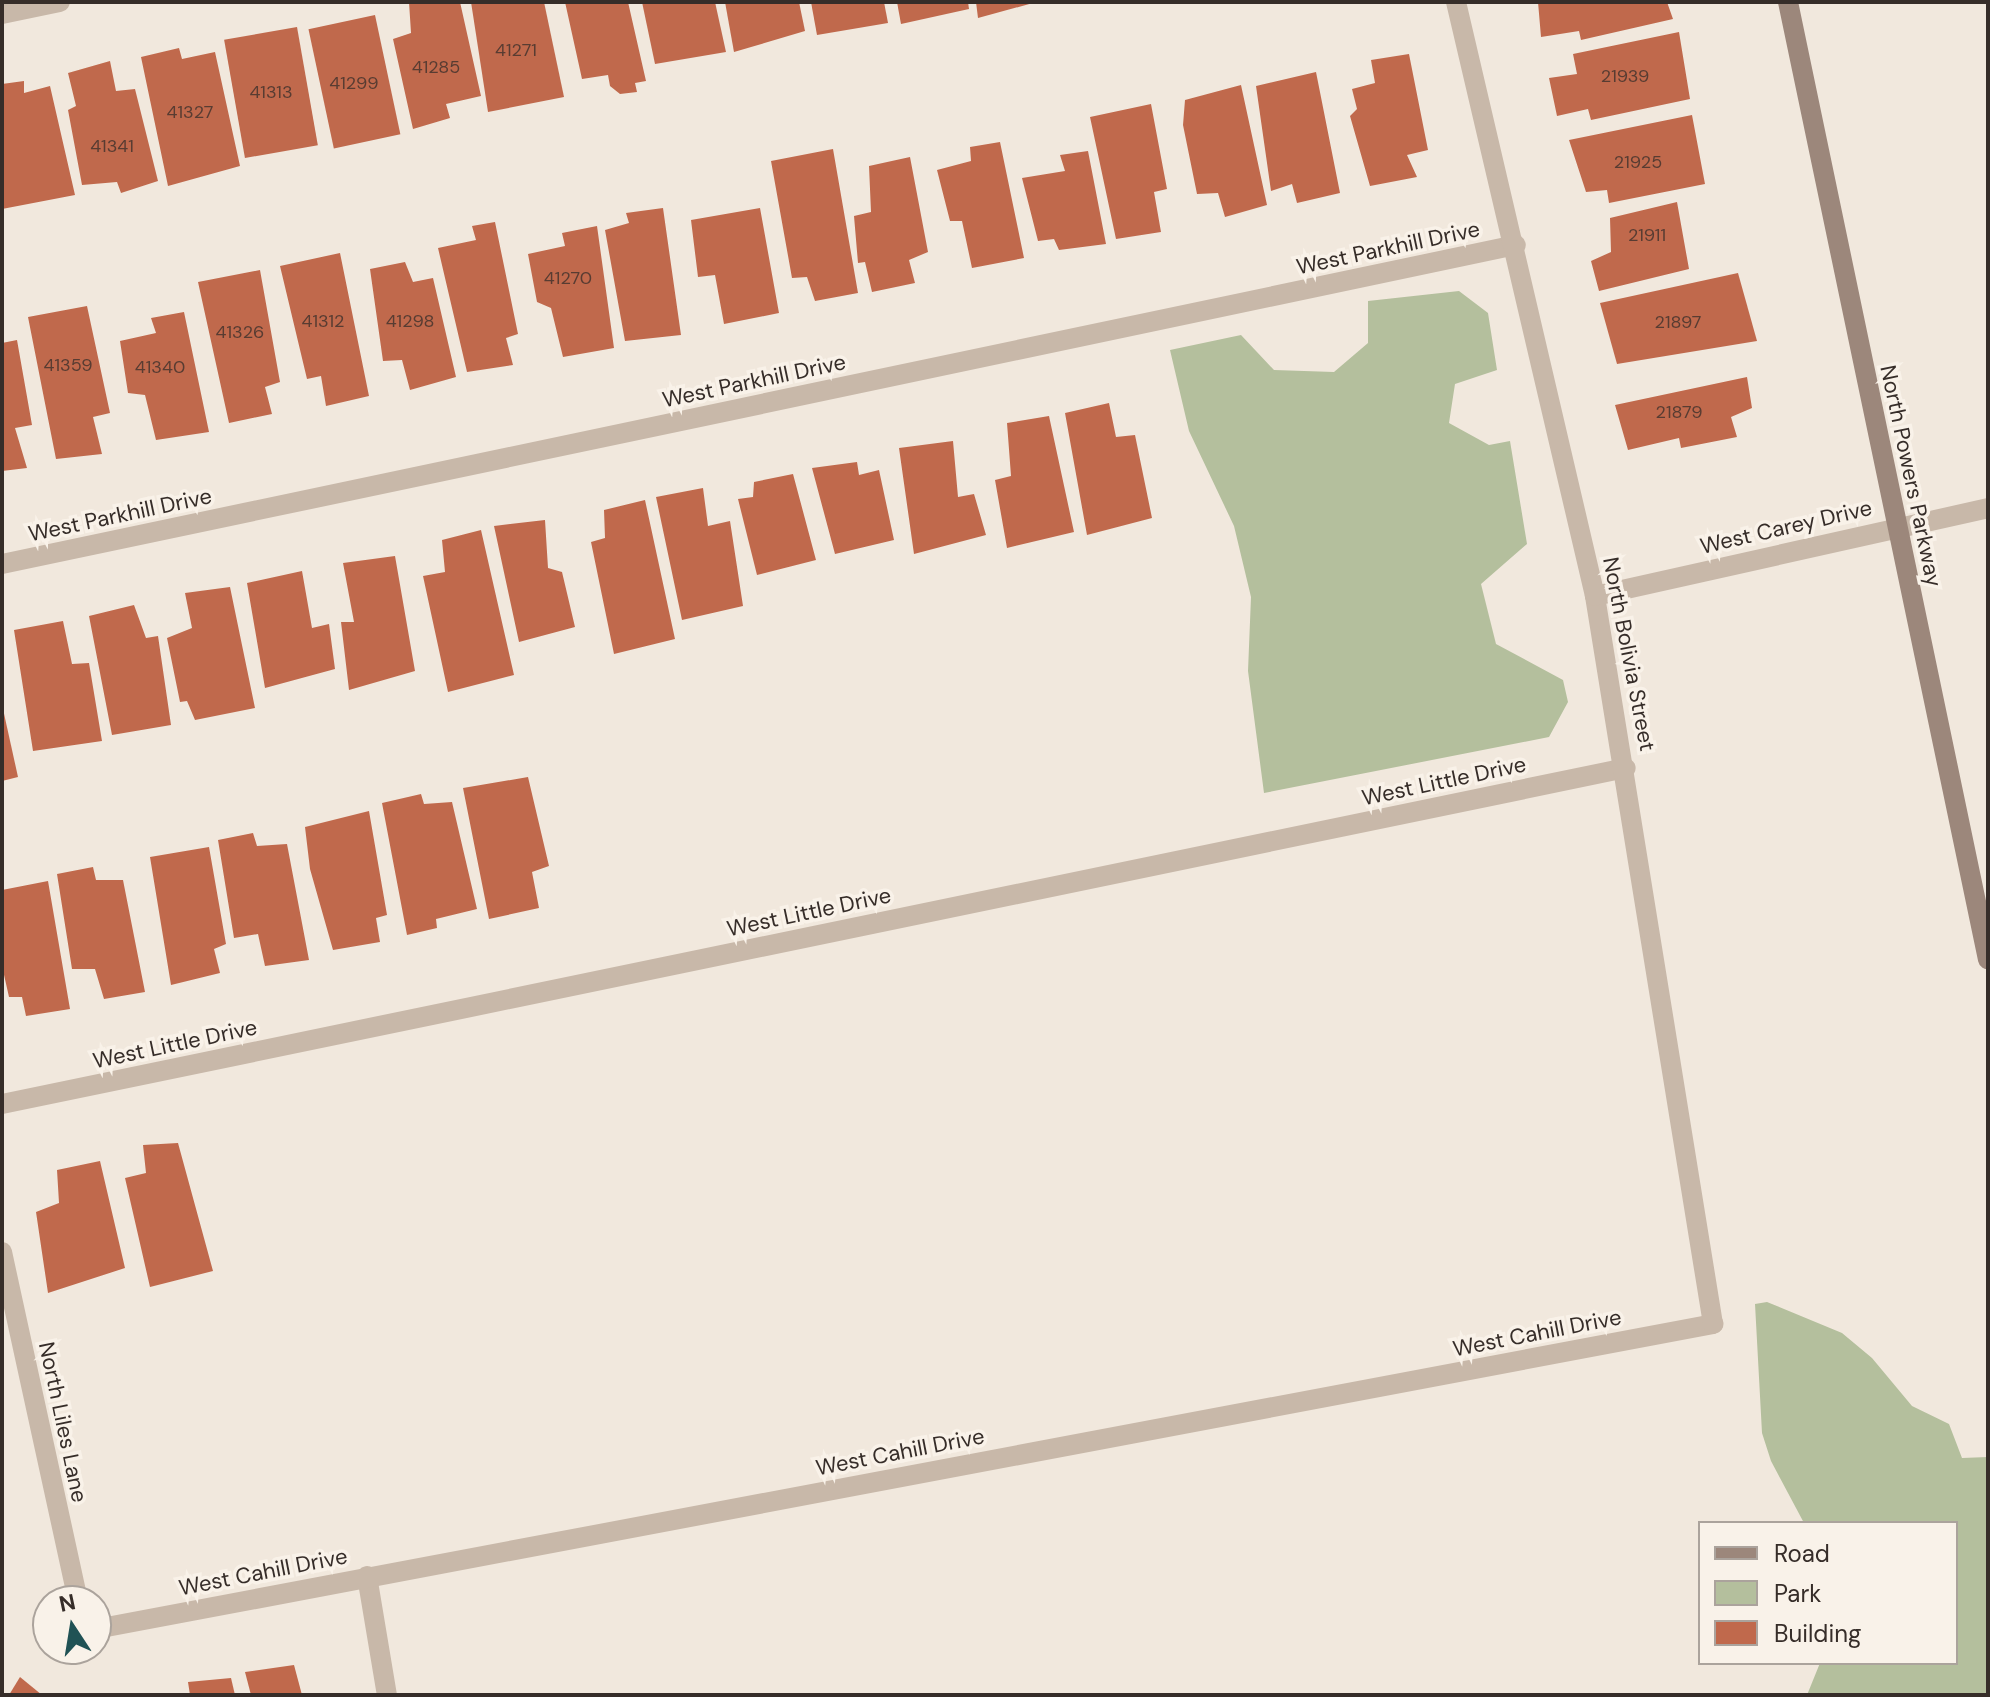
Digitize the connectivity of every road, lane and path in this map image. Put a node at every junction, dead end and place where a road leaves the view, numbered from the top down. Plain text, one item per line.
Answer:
1 (60, 2) edge
2 (1456, 2) edge
3 (1788, 2) edge
4 (2, 14) edge
5 (1516, 245) junction
6 (1988, 508) edge
7 (1896, 525) junction
8 (2, 564) edge
9 (1595, 596) junction
10 (1626, 768) junction
11 (1988, 959) edge
12 (2, 1104) edge
13 (2, 1252) edge
14 (1713, 1324) joint
15 (367, 1576) junction
16 (75, 1585) edge
17 (112, 1626) edge
18 (387, 1695) edge

1 - 4 street
2 - 5 street, North Bolivia Street
3 - 7 street, North Powers Parkway
5 - 8 street, West Parkhill Drive
5 - 9 street, North Bolivia Street
6 - 7 street, West Carey Drive
7 - 9 street, West Carey Drive
7 - 11 street, North Powers Parkway
9 - 10 street, North Bolivia Street
10 - 12 street, West Little Drive
10 - 14 street, North Bolivia Street
13 - 16 street, North Liles Lane
14 - 15 street, West Cahill Drive
15 - 17 street, West Cahill Drive
15 - 18 street

